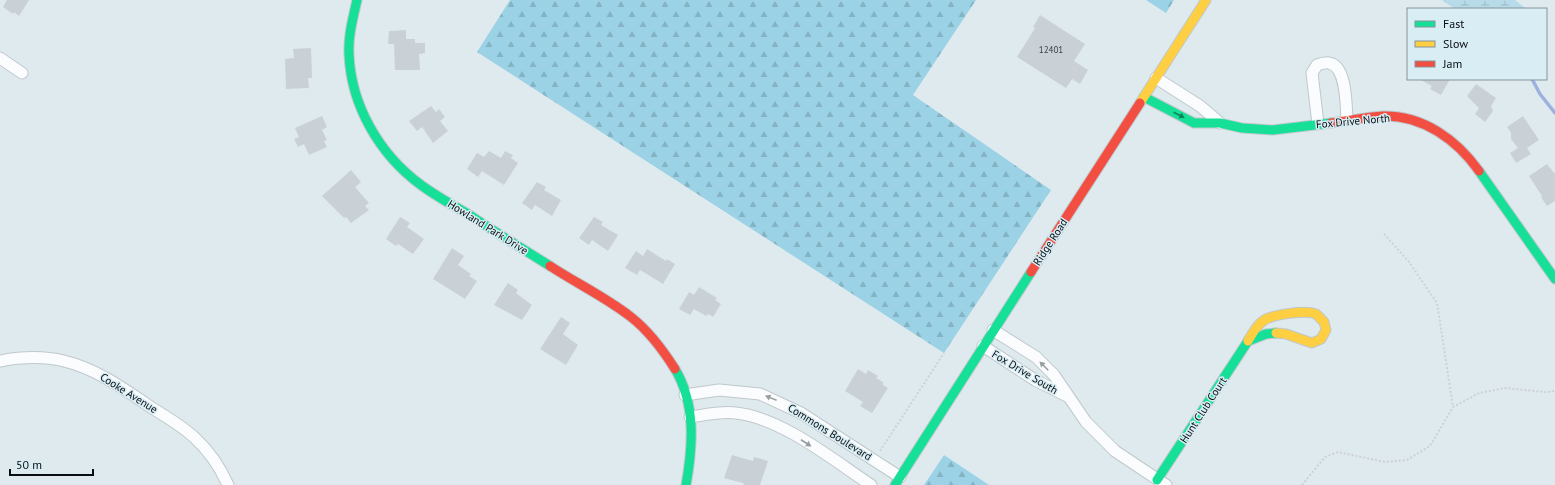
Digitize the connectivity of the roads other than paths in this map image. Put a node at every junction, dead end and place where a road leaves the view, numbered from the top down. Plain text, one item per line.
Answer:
1 (357, 0) edge
2 (1206, 0) edge
3 (0, 58) edge
4 (22, 73) dead end
5 (1156, 78) junction
6 (1144, 97) junction
7 (1347, 120) junction
8 (1220, 123) junction
9 (1318, 124) junction
10 (1555, 279) edge
11 (993, 330) junction
12 (1248, 341) junction
13 (983, 346) junction
14 (0, 361) edge
15 (685, 395) junction
16 (1067, 397) junction
17 (690, 417) junction
18 (897, 481) edge
19 (1162, 482) edge
20 (228, 485) edge
21 (686, 485) edge
22 (871, 485) edge

1 - 15 street, Howland Park Drive
2 - 5 street, Ridge Road
3 - 4 street
5 - 6 street, Ridge Road
5 - 8 street, Fox Drive North
6 -> 8 street, Fox Drive North
6 - 11 street, Ridge Road
7 - 9 street, Fox Drive North
7 - 9 street
7 - 10 street, Fox Drive North
8 - 9 street, Fox Drive North
11 - 13 street, Ridge Road
16 -> 11 street, Fox Drive South
12 - 12 street, Hunt Club Court
12 - 19 street, Hunt Club Court
13 - 16 street, Fox Drive South
13 - 18 street, Ridge Road
14 - 20 street, Cooke Avenue
15 - 17 street, Howland Park Drive
18 -> 15 street, Commons Boulevard
16 - 19 street, Fox Drive South
17 - 21 street
17 -> 22 street, Commons Boulevard

